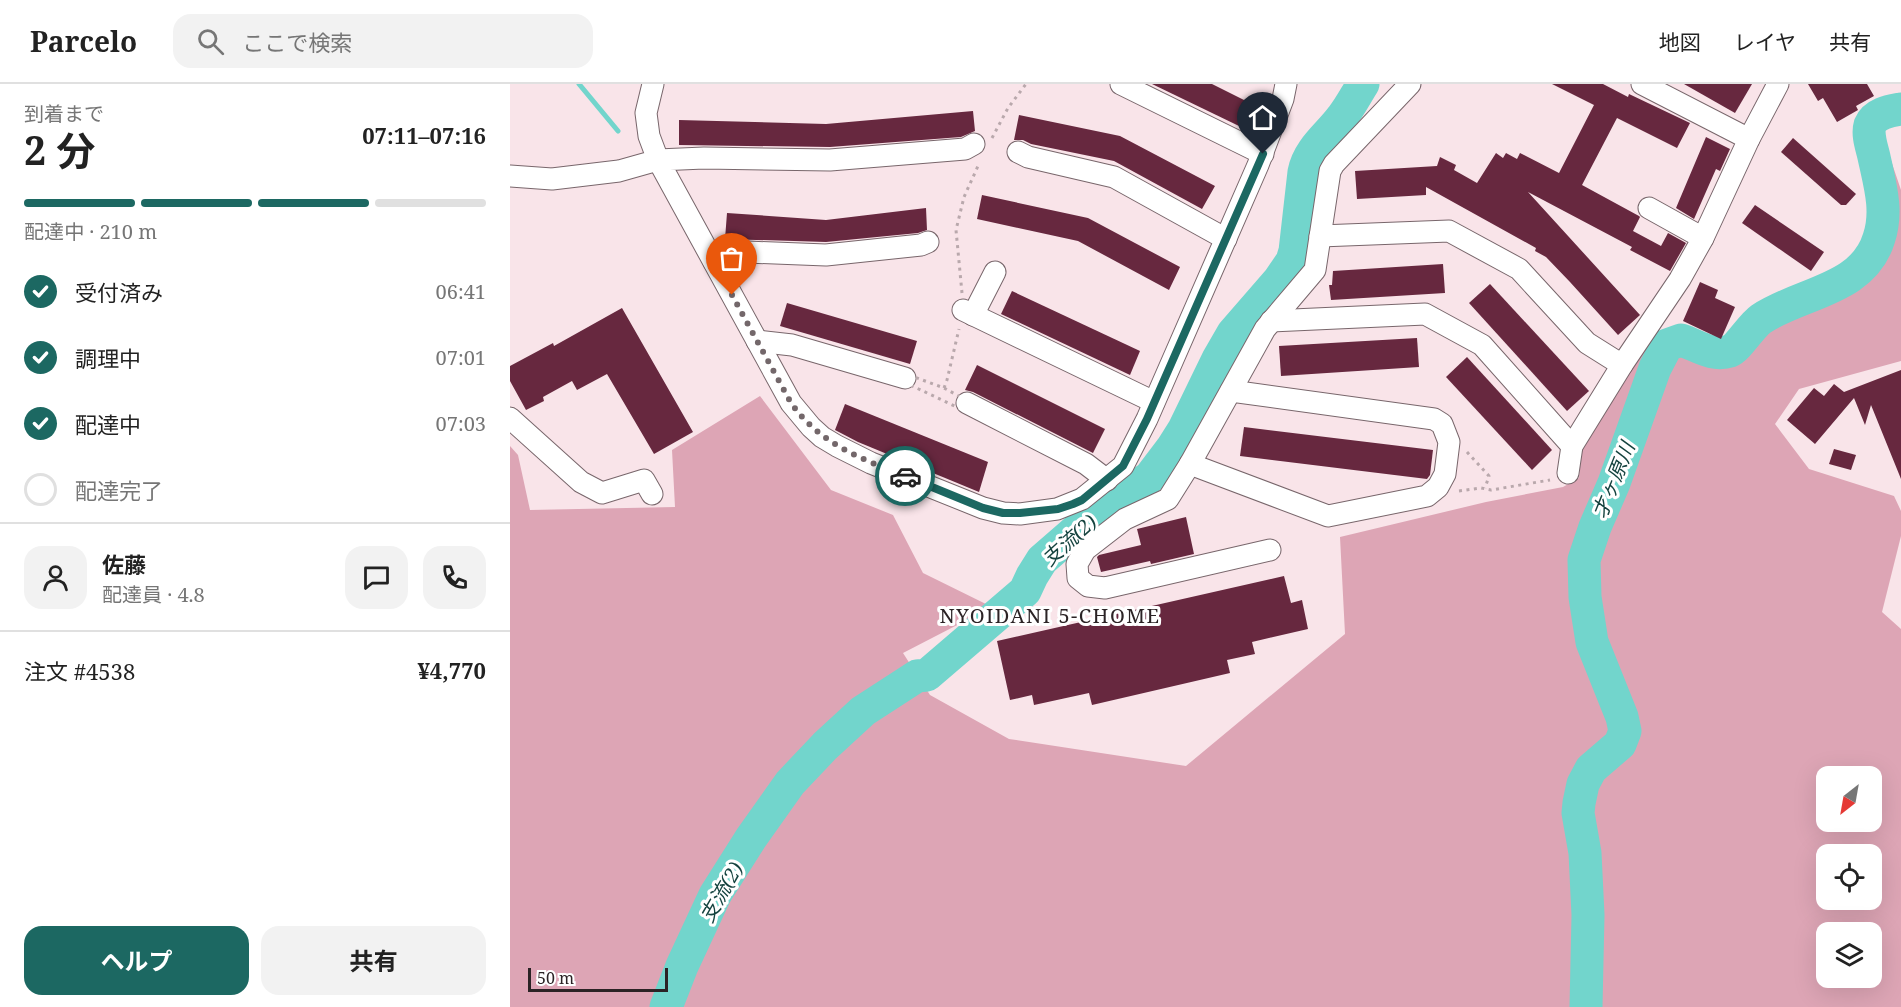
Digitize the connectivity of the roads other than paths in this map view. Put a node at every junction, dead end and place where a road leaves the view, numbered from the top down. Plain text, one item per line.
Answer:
1 (653, 84) edge
2 (1120, 84) edge
3 (1286, 84) edge
4 (1410, 84) edge
5 (1642, 84) edge
6 (1778, 84) edge
7 (1677, 92) edge
8 (1749, 139) junction
9 (981, 145) road end
10 (1018, 152) dead end
11 (1263, 154) junction
12 (658, 160) junction
13 (510, 176) edge
14 (1648, 208) dead end
15 (1320, 236) junction
16 (1703, 238) junction
17 (1226, 239) junction
18 (928, 242) dead end
19 (714, 262) junction
20 (994, 272) dead end
21 (1271, 321) junction
22 (757, 341) junction
23 (1622, 365) junction
24 (905, 378) road end
25 (1231, 391) junction
26 (1154, 402) junction
27 (967, 403) road end
28 (510, 418) edge
29 (1572, 446) junction
30 (1190, 464) junction
31 (1568, 473) road end
32 (1107, 480) junction
33 (652, 494) dead end
34 (1270, 550) dead end

1 - 12 street
2 - 11 street
3 - 11 street
4 - 15 street
5 - 7 street
6 - 8 street
7 - 8 street
8 - 16 street
9 - 12 street
10 - 17 street
11 - 17 street
12 - 13 street
12 - 19 street
14 - 16 street
15 - 21 street
15 - 23 street
16 - 23 street
17 - 26 street
18 - 19 street
19 - 22 street
20 - 26 street
21 - 25 street
21 - 29 street
22 - 24 street
22 - 32 street
23 - 29 street
25 - 30 street
25 - 30 street
26 - 32 street
27 - 32 street
28 - 33 street
29 - 31 street
30 - 34 street

